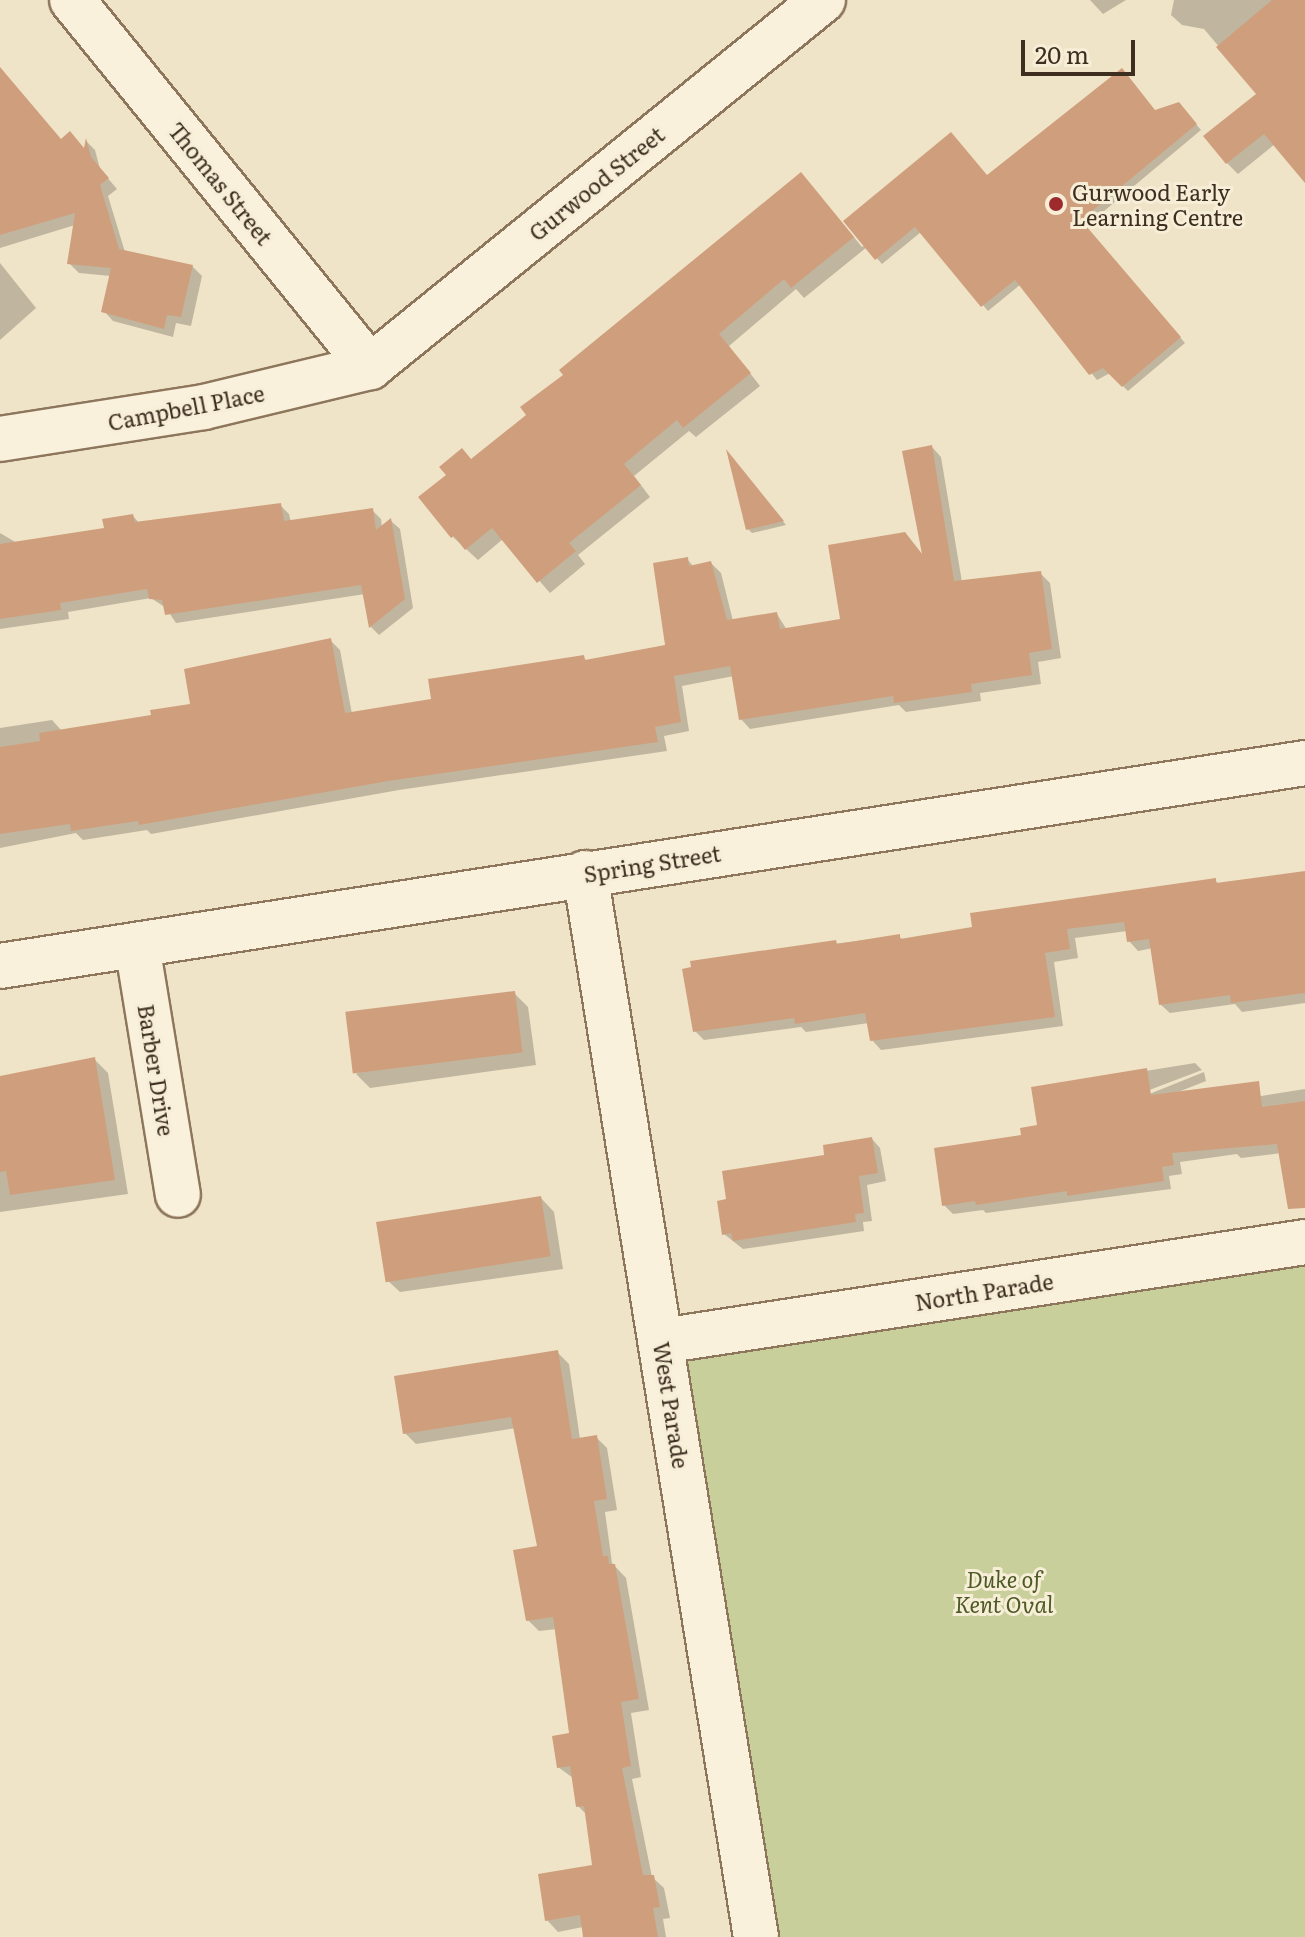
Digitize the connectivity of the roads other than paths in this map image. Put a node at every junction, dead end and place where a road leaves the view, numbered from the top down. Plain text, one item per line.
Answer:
1 (72, 0) edge
2 (823, 0) edge
3 (370, 367) junction
4 (0, 439) edge
5 (1305, 763) edge
6 (585, 873) junction
7 (137, 945) junction
8 (0, 966) edge
9 (178, 1195) dead end
10 (1305, 1242) edge
11 (662, 1341) junction
12 (756, 1937) edge

1 - 3 street, Thomas Street
2 - 3 street, Gurwood Street
3 - 4 street, Campbell Place
5 - 6 street, Spring Street
6 - 7 street, Spring Street
6 - 11 street, West Parade
7 - 8 street, Spring Street
7 - 9 street, Barber Drive
10 - 11 street, North Parade
11 - 12 street, West Parade

